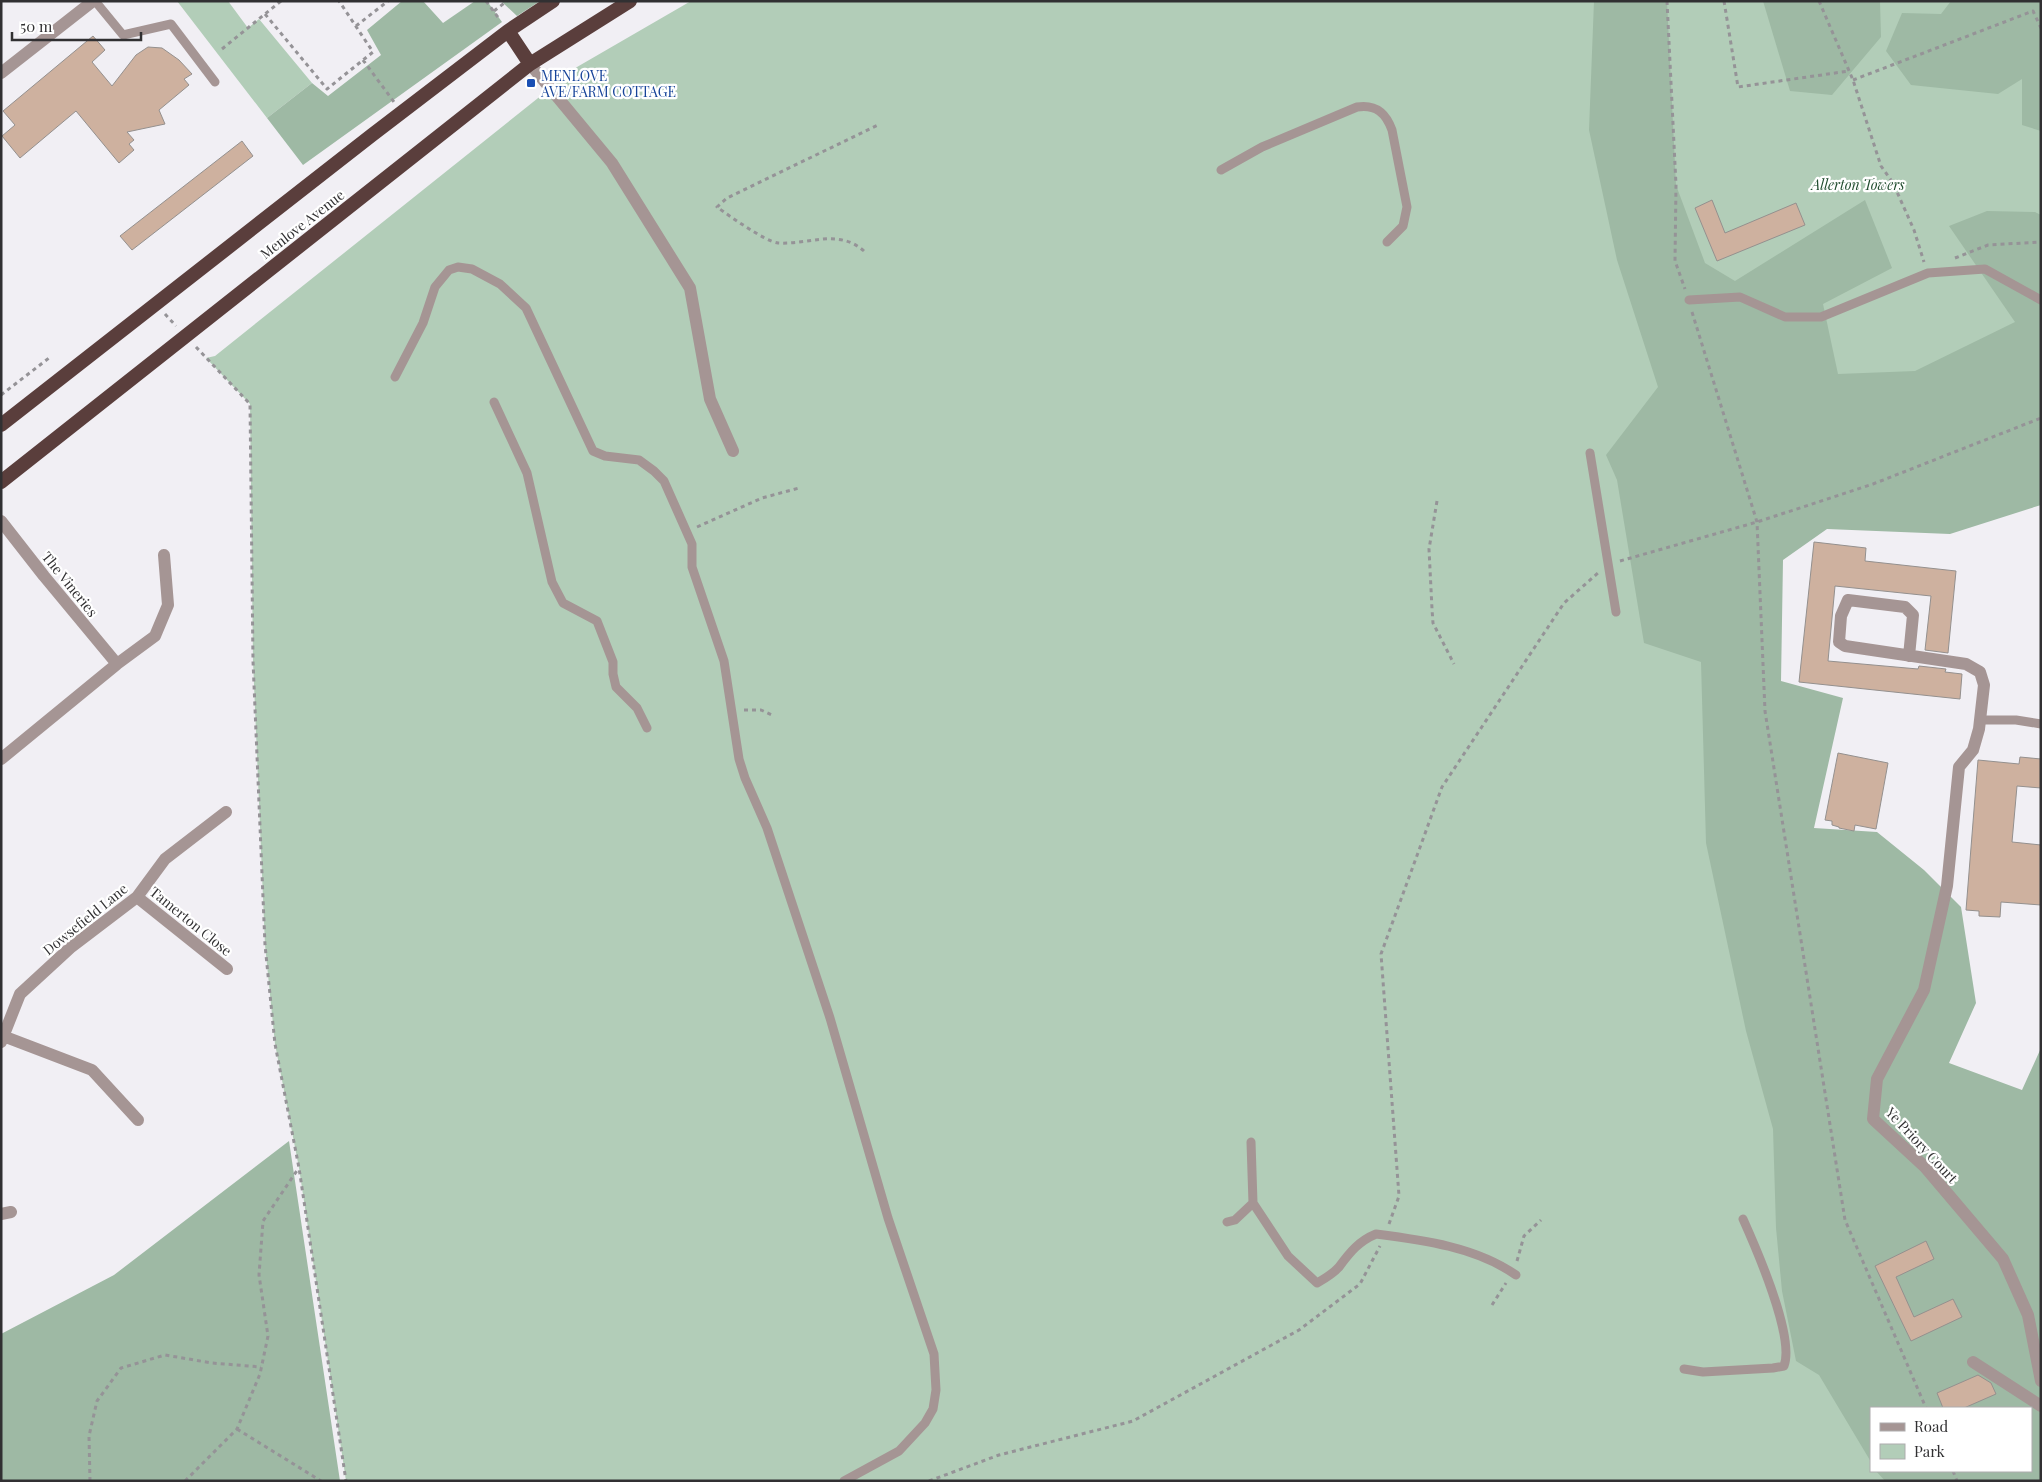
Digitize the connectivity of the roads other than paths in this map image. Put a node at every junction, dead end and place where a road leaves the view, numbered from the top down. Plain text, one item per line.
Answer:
1 (94, 1) edge
2 (553, 1) edge
3 (630, 1) edge
4 (508, 31) junction
5 (530, 64) junction
6 (1, 73) edge
7 (215, 82) dead end
8 (1221, 170) dead end
9 (1387, 242) dead end
10 (1688, 300) road end
11 (2041, 300) edge
12 (395, 377) dead end
13 (494, 402) dead end
14 (1, 425) edge
15 (733, 451) dead end
16 (1590, 453) dead end
17 (1, 482) edge
18 (1, 521) edge
19 (164, 555) dead end
20 (1616, 612) dead end
21 (1909, 656) junction
22 (117, 664) junction
23 (1980, 720) junction
24 (2041, 724) edge
25 (647, 728) dead end
26 (1, 759) edge
27 (226, 812) dead end
28 (137, 897) junction
29 (227, 969) dead end
30 (2, 1039) edge
31 (138, 1120) dead end
32 (1251, 1142) dead end
33 (1253, 1203) junction
34 (1743, 1218) dead end
35 (1227, 1222) dead end
36 (1516, 1275) dead end
37 (1973, 1362) dead end
38 (1684, 1369) dead end
39 (2041, 1381) edge
40 (2041, 1406) edge
41 (844, 1481) edge

1 - 6 street
1 - 7 lane
2 - 4 highway, Menlove Avenue
3 - 5 highway, Menlove Avenue
4 - 5 highway
4 - 14 highway, Menlove Avenue
5 - 15 street
5 - 17 highway, Menlove Avenue
8 - 9 lane
10 - 11 lane
12 - 41 lane
13 - 25 lane
16 - 20 lane
18 - 22 street, The Vineries
19 - 22 street
21 - 21 street
21 - 23 street
22 - 26 street
23 - 24 lane
23 - 39 street, Ye Priory Court
27 - 28 street, Dowsefield Lane
28 - 29 street, Tamerton Close
28 - 30 street, Dowsefield Lane
30 - 31 street
32 - 33 lane
33 - 35 lane
33 - 36 lane
34 - 38 lane
37 - 40 street

